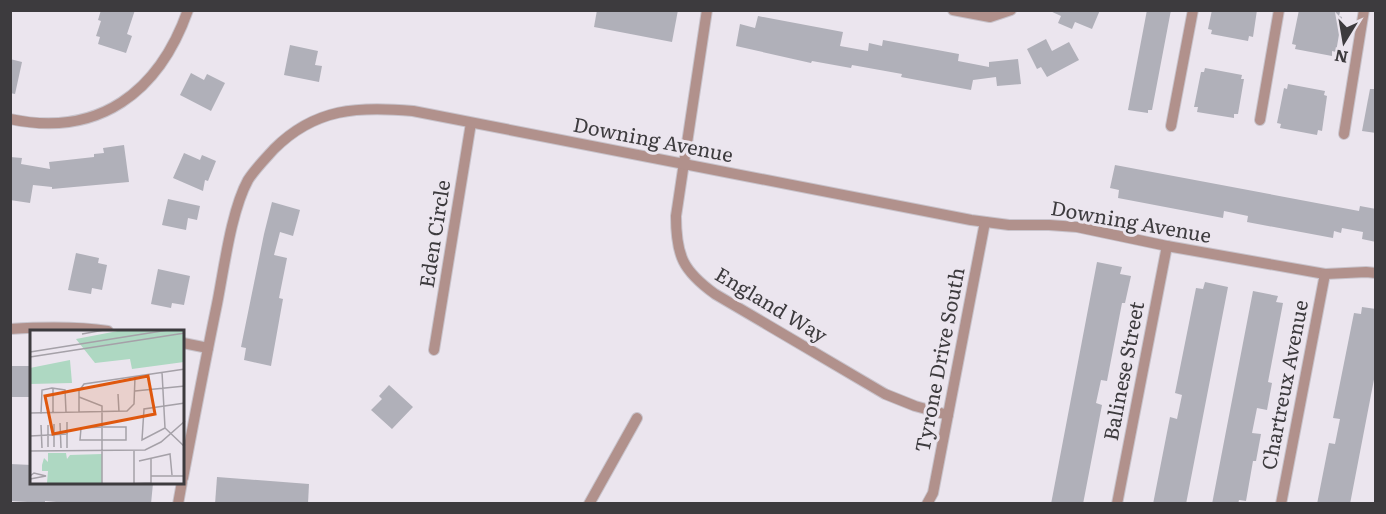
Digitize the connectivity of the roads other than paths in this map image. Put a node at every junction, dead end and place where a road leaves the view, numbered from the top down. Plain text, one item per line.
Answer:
1 (188, 10) edge
2 (707, 10) edge
3 (953, 10) edge
4 (1011, 10) edge
5 (1193, 10) edge
6 (1279, 10) edge
7 (1364, 10) edge
8 (10, 119) edge
9 (1260, 120) dead end
10 (471, 123) junction
11 (1171, 126) dead end
12 (1344, 134) dead end
13 (683, 164) junction
14 (985, 222) junction
15 (1167, 246) junction
16 (1376, 273) edge
17 (1325, 274) junction
18 (10, 329) edge
19 (101, 330) edge
20 (184, 344) edge
21 (208, 348) junction
22 (434, 350) dead end
23 (948, 415) junction
24 (637, 418) dead end
25 (184, 473) edge
26 (182, 484) edge
27 (178, 504) edge
28 (589, 504) edge
29 (927, 504) edge
30 (1117, 504) edge
31 (1281, 504) edge

1 - 8 street
2 - 13 street, England Way
3 - 4 street
5 - 11 street
6 - 9 street
7 - 12 street
10 - 13 street, Downing Avenue
10 - 21 street, Downing Avenue
10 - 22 street, Eden Circle
13 - 14 street, Downing Avenue
13 - 23 street, England Way
14 - 15 street, Downing Avenue
14 - 23 street, Tyrone Drive South
15 - 17 street, Downing Avenue
15 - 30 street, Balinese Street
16 - 17 street, Downing Avenue
17 - 31 street, Chartreux Avenue
18 - 19 street
20 - 21 street
21 - 25 street, Downing Avenue
23 - 29 street, Tyrone Drive South
24 - 28 street
26 - 27 street

